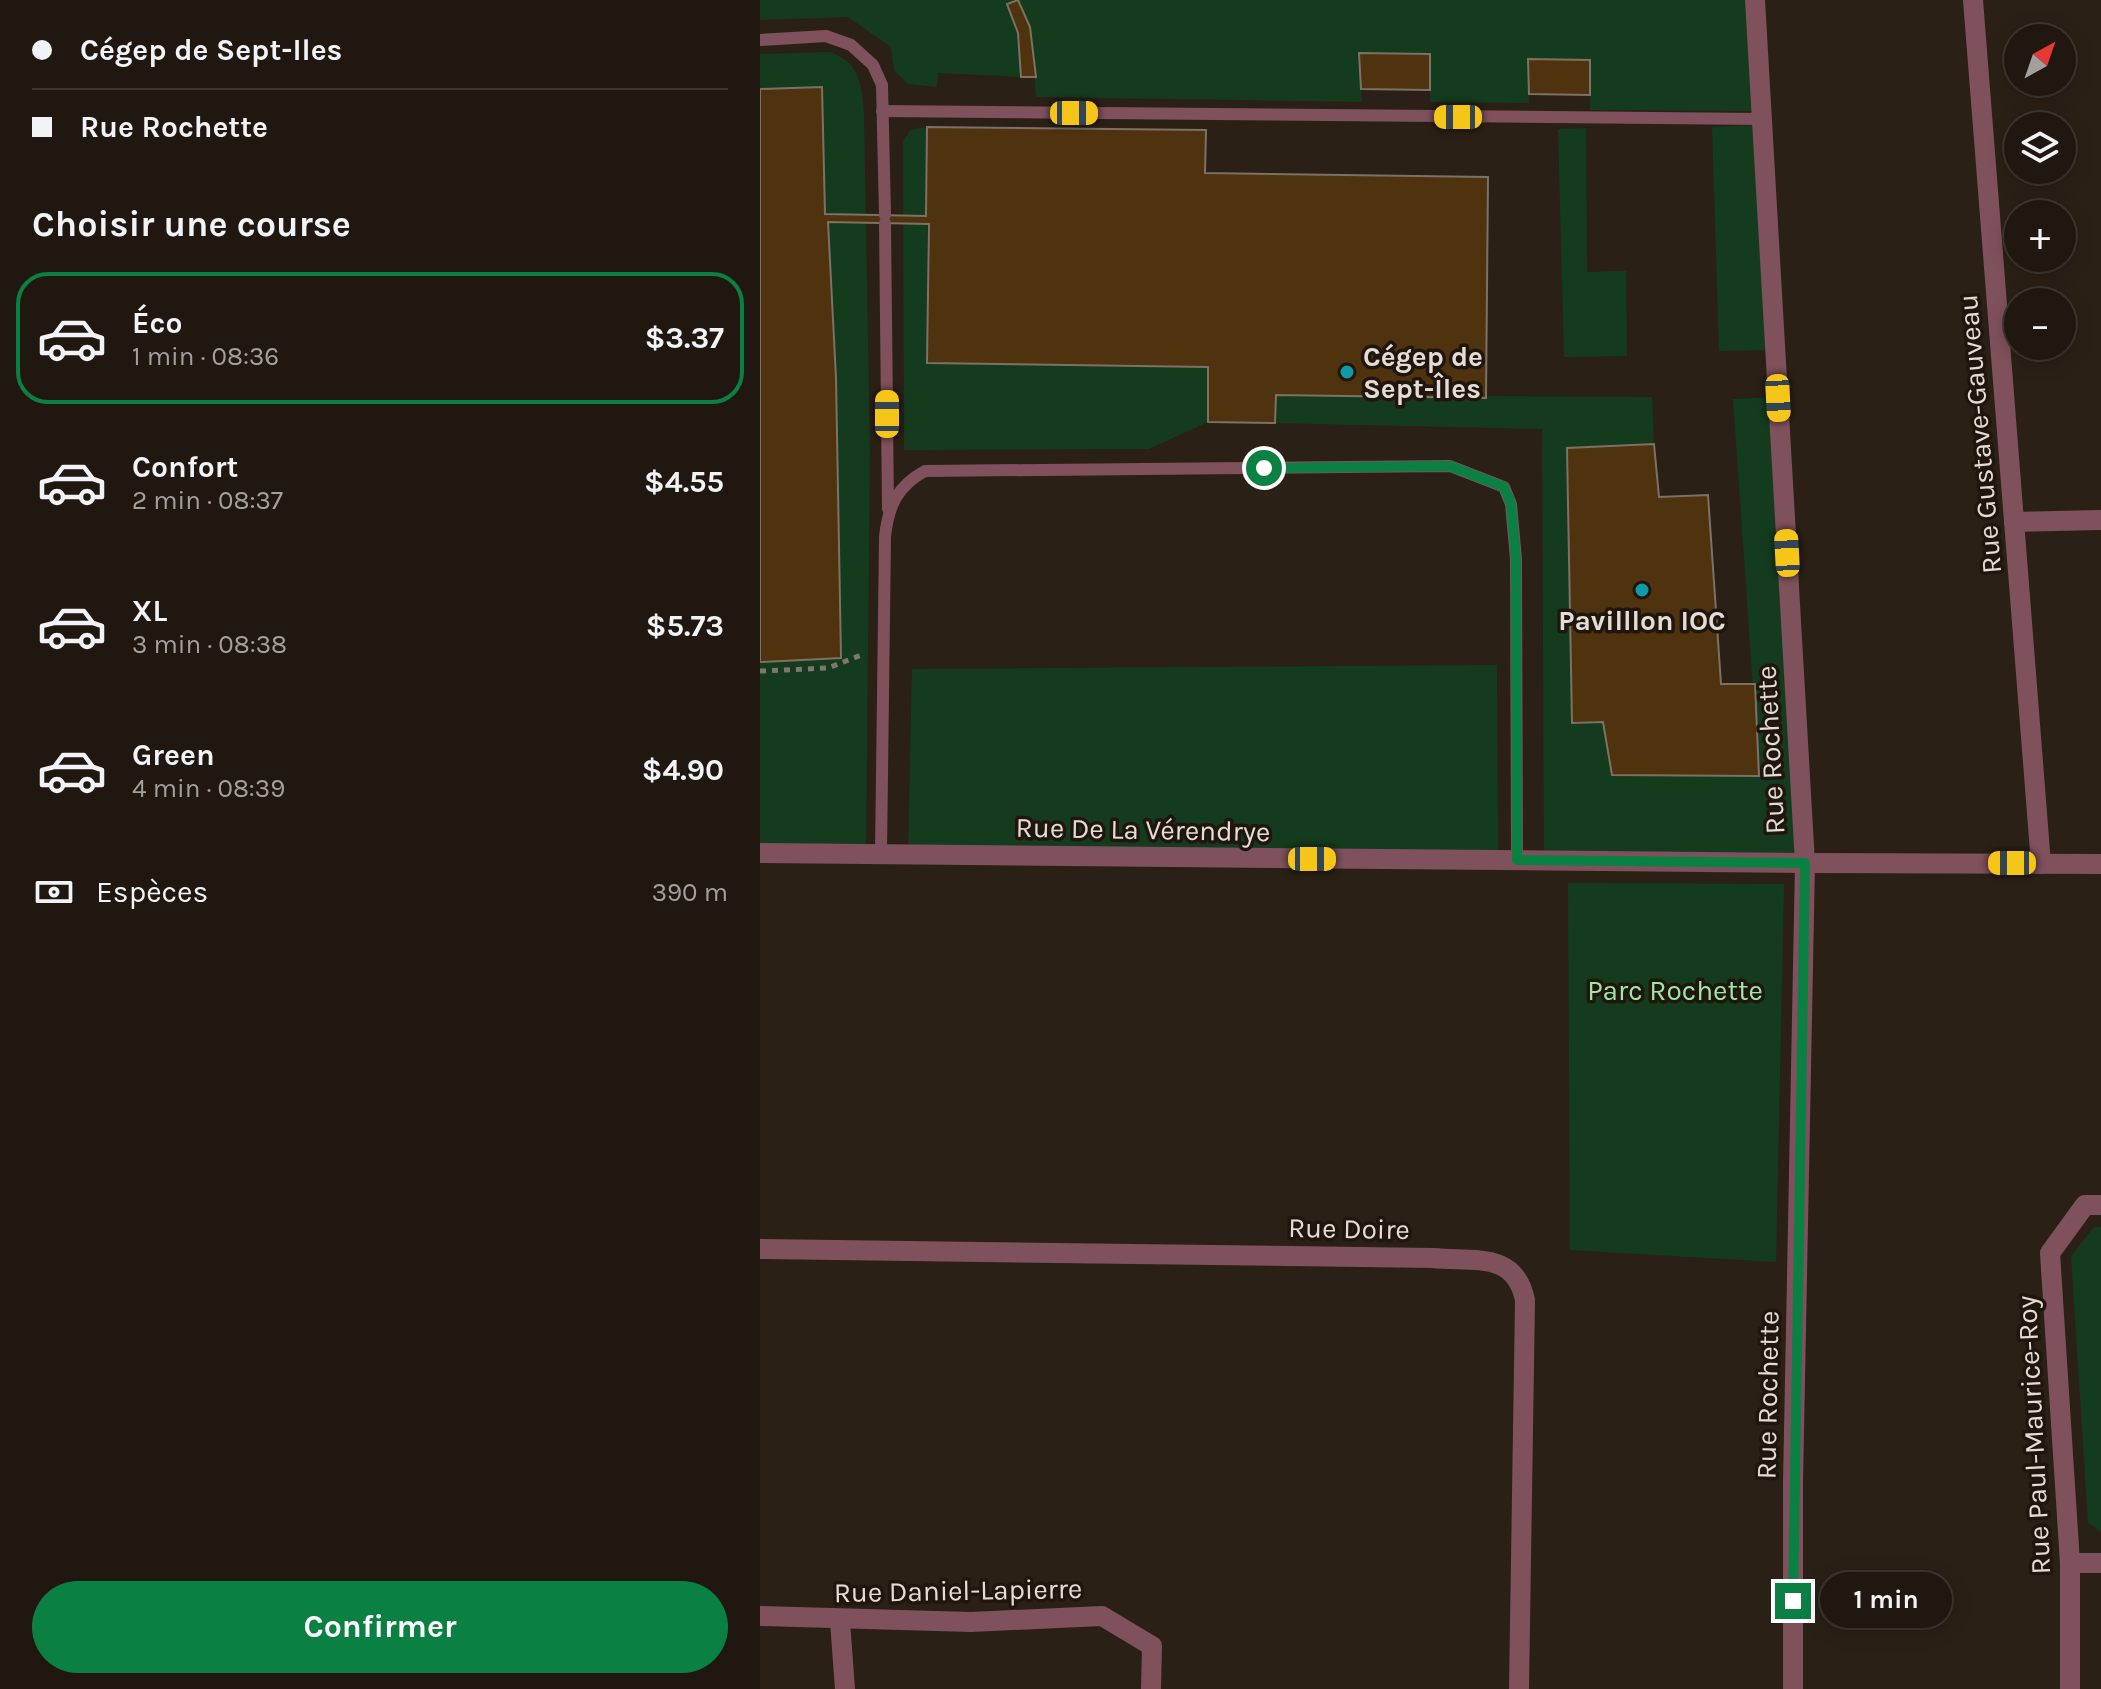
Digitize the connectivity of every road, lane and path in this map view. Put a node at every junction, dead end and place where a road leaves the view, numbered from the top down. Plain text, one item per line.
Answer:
1 (1755, 0) edge
2 (1973, 0) edge
3 (760, 40) edge
4 (882, 111) junction
5 (1761, 119) junction
6 (888, 509) junction
7 (2101, 520) edge
8 (2014, 522) junction
9 (883, 646) junction
10 (760, 671) edge
11 (760, 853) edge
12 (881, 854) junction
13 (1517, 860) junction
14 (1805, 863) junction
15 (2041, 864) junction
16 (2101, 864) edge
17 (2101, 1205) edge
18 (760, 1249) edge
19 (2070, 1563) junction
20 (2101, 1563) edge
21 (760, 1616) edge
22 (840, 1621) junction
23 (845, 1689) edge
24 (1151, 1689) edge
25 (1519, 1689) edge
26 (1793, 1689) edge
27 (2070, 1689) edge

1 - 5 street, Rue Rochette
2 - 8 street, Rue Gustave-Gauveau
3 - 4 lane
4 - 5 lane
4 - 6 lane
5 - 14 street, Rue Rochette
6 - 9 lane
6 - 13 lane
7 - 8 street
8 - 15 street, Rue Gustave-Gauveau
9 - 10 path
9 - 12 lane
11 - 12 street, Rue De La Vérendrye
12 - 13 street, Rue De La Vérendrye
13 - 14 street, Rue De La Vérendrye
14 - 15 street, Rue De La Vérendrye
14 - 26 street, Rue Rochette
15 - 16 street, Rue De La Vérendrye
17 - 19 street, Rue Paul-Maurice-Roy
18 - 25 street, Rue Doire
19 - 20 street
19 - 27 street, Rue Paul-Maurice-Roy
21 - 22 street, Rue Daniel-Lapierre
22 - 23 street
22 - 24 street, Rue Daniel-Lapierre

